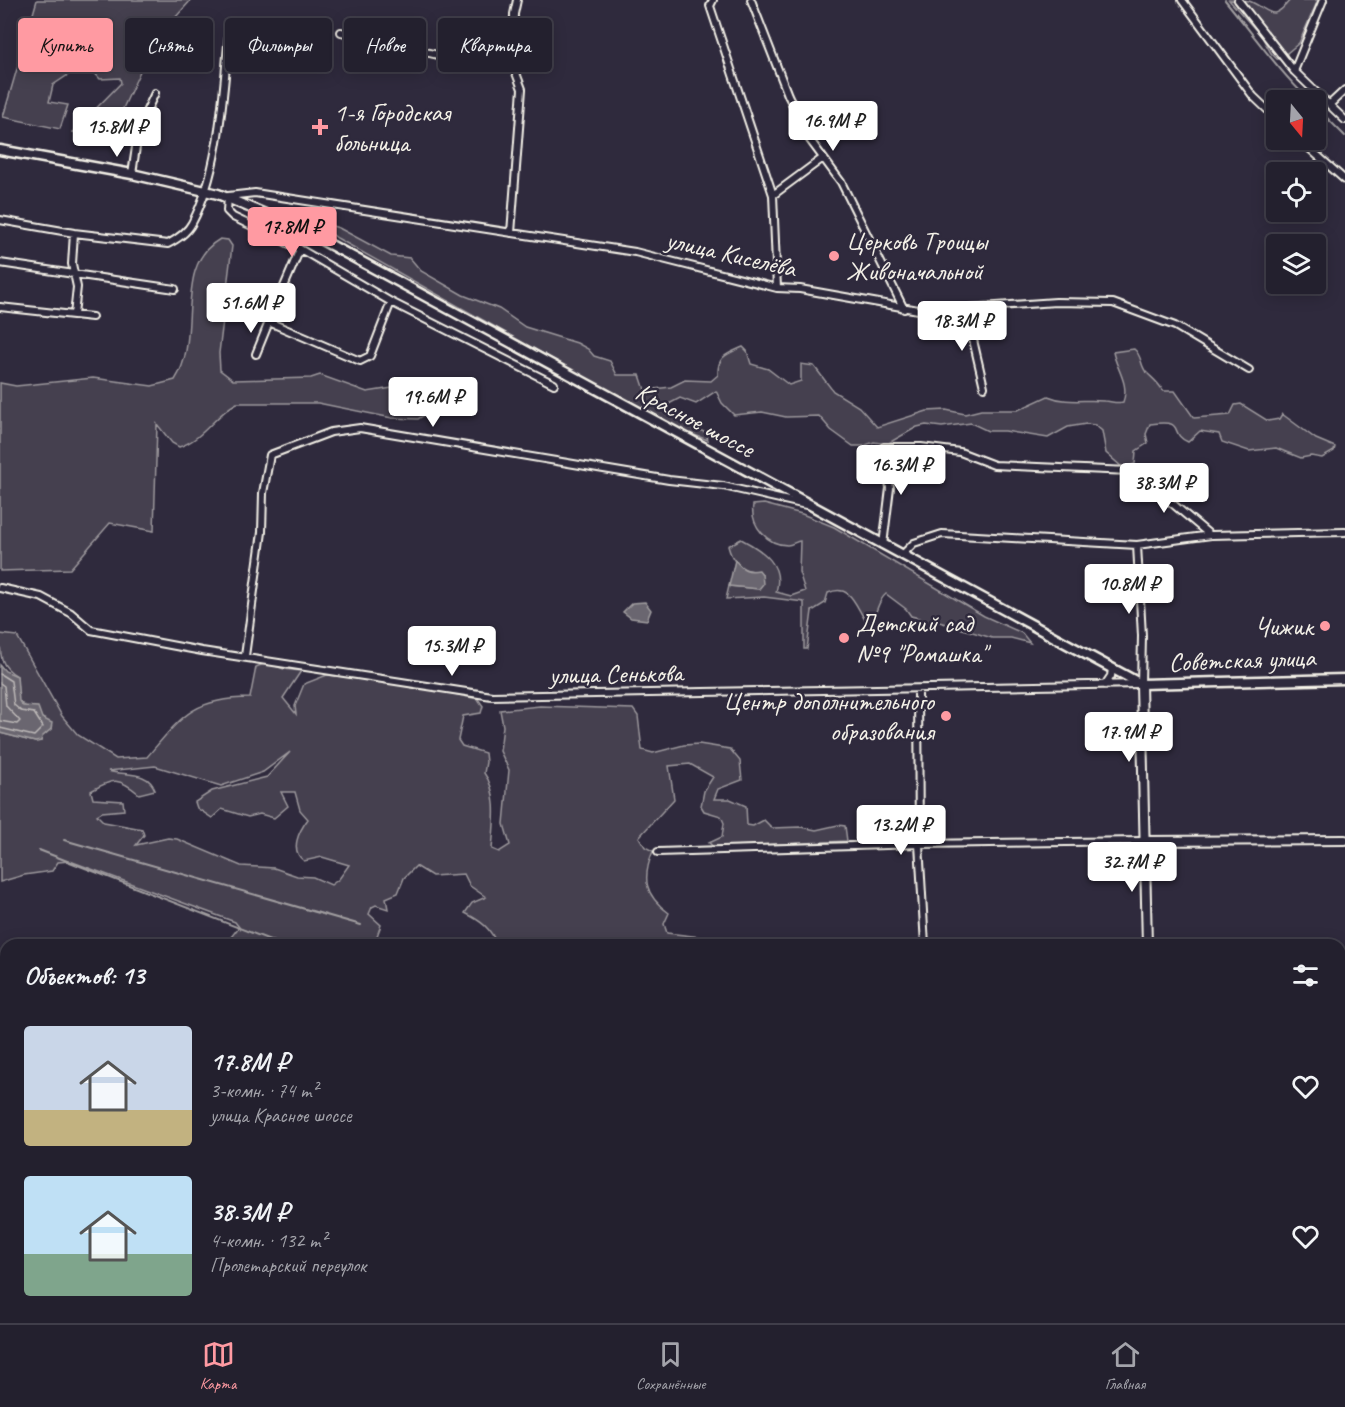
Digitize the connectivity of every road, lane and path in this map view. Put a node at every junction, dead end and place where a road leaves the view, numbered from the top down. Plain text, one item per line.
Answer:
1 (517, 0) edge
2 (712, 0) edge
3 (751, 0) edge
4 (1182, 0) edge
5 (1238, 0) edge
6 (1323, 0) edge
7 (514, 18) edge
8 (341, 32) dead end
9 (438, 55) edge
10 (225, 66) edge
11 (1294, 71) junction
12 (516, 72) edge
13 (1345, 90) edge
14 (155, 93) dead end
15 (1329, 105) junction
16 (1266, 109) edge
17 (1345, 120) edge
18 (0, 150) edge
19 (1311, 150) edge
20 (822, 158) junction
21 (132, 174) junction
22 (1345, 180) edge
23 (205, 190) junction
24 (773, 195) junction
25 (228, 196) junction
26 (0, 220) edge
27 (74, 233) junction
28 (511, 233) junction
29 (300, 249) junction
30 (0, 263) edge
31 (74, 272) junction
32 (777, 288) junction
33 (175, 289) dead end
34 (391, 302) junction
35 (0, 307) edge
36 (904, 309) junction
37 (966, 310) junction
38 (74, 315) junction
39 (92, 317) dead end
40 (269, 322) junction
41 (256, 354) dead end
42 (1249, 370) dead end
43 (554, 384) dead end
44 (984, 387) dead end
45 (813, 506) junction
46 (1345, 532) edge
47 (1210, 535) junction
48 (883, 544) junction
49 (1137, 544) junction
50 (902, 555) junction
51 (0, 588) edge
52 (245, 656) junction
53 (1112, 669) junction
54 (1345, 679) edge
55 (1141, 684) junction
56 (1105, 685) junction
57 (918, 689) junction
58 (1345, 840) edge
59 (1143, 841) junction
60 (919, 844) junction
61 (658, 852) dead end
62 (925, 939) edge
63 (1147, 939) edge

1 - 7 street
2 - 24 street
3 - 20 street
4 - 16 street
5 - 11 street
6 - 11 street
8 - 9 street
10 - 23 street
11 - 15 street
12 - 28 street
13 - 15 street
14 - 21 street
15 - 17 street
18 - 21 main road, Красное шоссе
19 - 22 street
20 - 24 street
20 - 36 street
21 - 23 main road, Красное шоссе
23 - 25 main road, Красное шоссе
23 - 27 street
24 - 32 street
25 - 28 street, улица Киселёва
25 - 29 street
25 - 45 main road, Красное шоссе
26 - 27 street
27 - 31 street
28 - 32 street, улица Киселёва
29 - 34 street
29 - 40 street
30 - 31 street
31 - 33 street
31 - 38 street
32 - 36 street, улица Киселёва
34 - 40 street
34 - 43 street
35 - 38 street
36 - 37 street, улица Киселёва
37 - 42 street, улица Киселёва
37 - 44 street
38 - 39 street
40 - 41 street
45 - 48 main road, Красное шоссе
45 - 52 street
46 - 47 street
47 - 48 street
47 - 49 street
48 - 50 main road, Красное шоссе
49 - 50 street
49 - 55 street
50 - 53 main road, Красное шоссе
51 - 52 street, улица Сенькова
52 - 57 street, улица Сенькова
53 - 55 main road, Красное шоссе
53 - 56 street
54 - 55 main road, Советская улица
55 - 56 street, улица Сенькова
55 - 59 street
56 - 57 street, улица Сенькова
57 - 60 street
58 - 59 street
59 - 60 street
59 - 63 street
60 - 61 street
60 - 62 street

